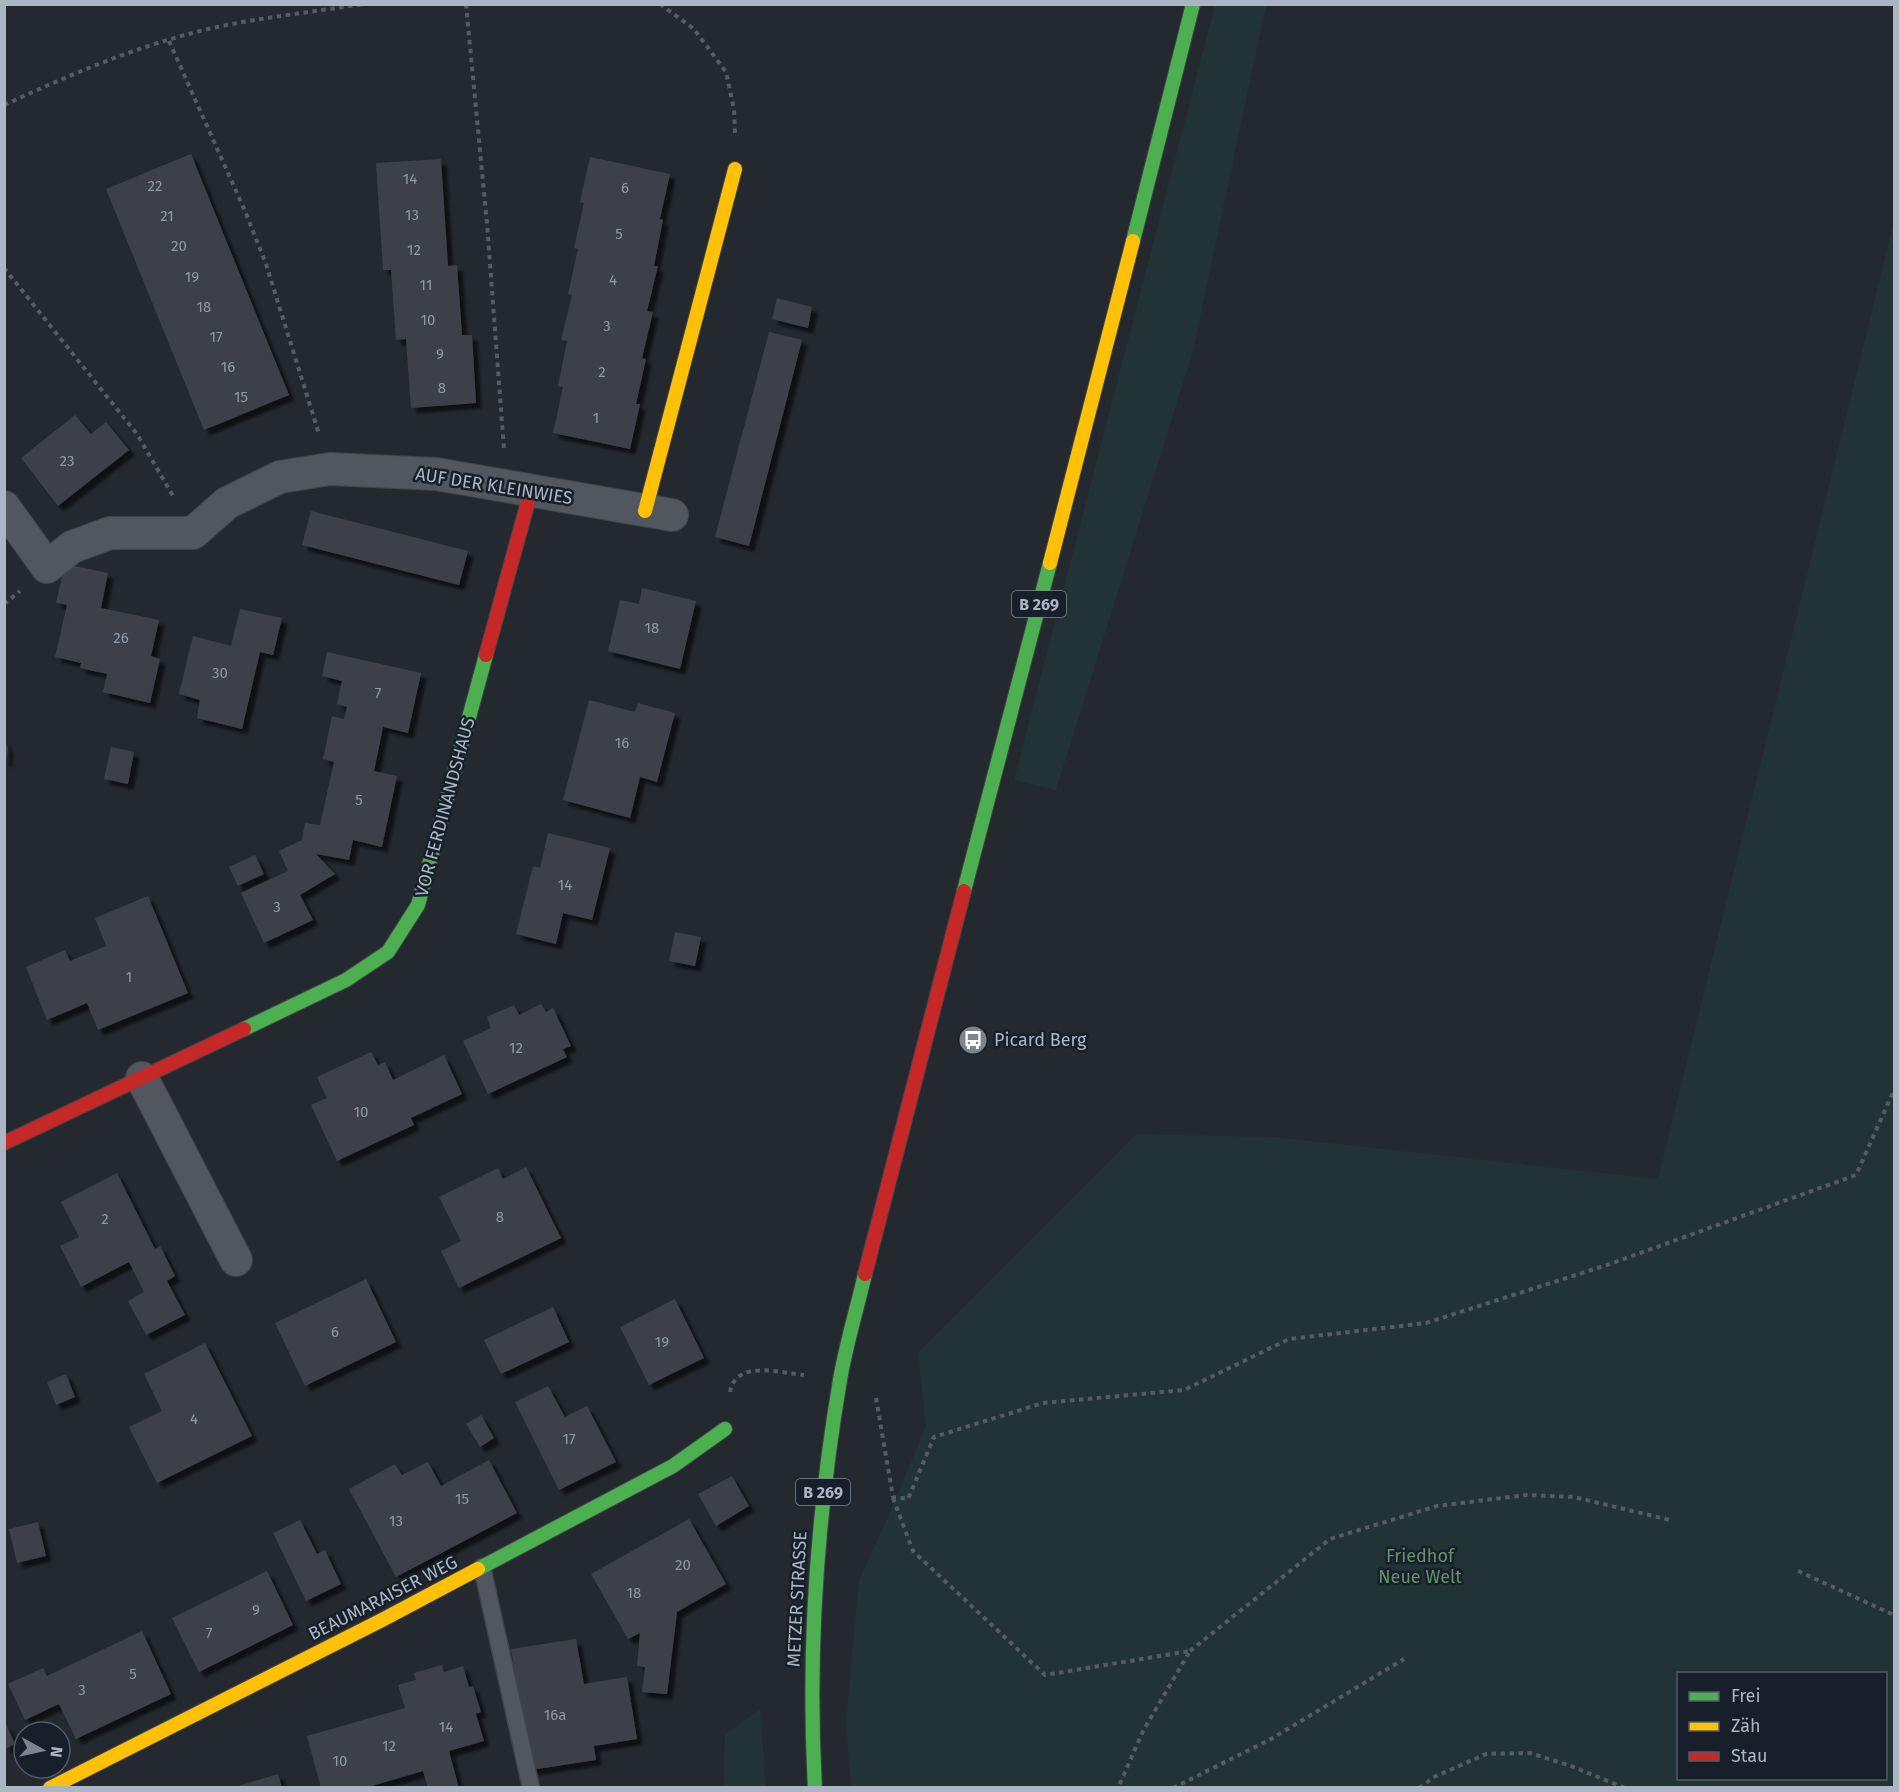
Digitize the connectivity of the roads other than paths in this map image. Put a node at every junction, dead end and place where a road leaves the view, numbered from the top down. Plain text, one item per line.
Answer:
1 (1193, 4) edge
2 (735, 169) road end
3 (519, 489) junction
4 (4, 507) edge
5 (659, 513) joint
6 (142, 1078) junction
7 (4, 1143) edge
8 (236, 1260) dead end
9 (725, 1429) road end
10 (482, 1567) junction
11 (50, 1788) edge
12 (531, 1788) edge
13 (815, 1788) edge

1 - 13 street, METZER STRASSE / B 269
2 - 5 street, AUF DER KLEINWIES
3 - 4 street, AUF DER KLEINWIES
3 - 5 street, AUF DER KLEINWIES
3 - 6 street, VOR FERDINANDSHAUS
6 - 7 street, VOR FERDINANDSHAUS
6 - 8 street
9 - 10 street, BEAUMARAISER WEG
10 - 11 street, BEAUMARAISER WEG
10 - 12 lane

